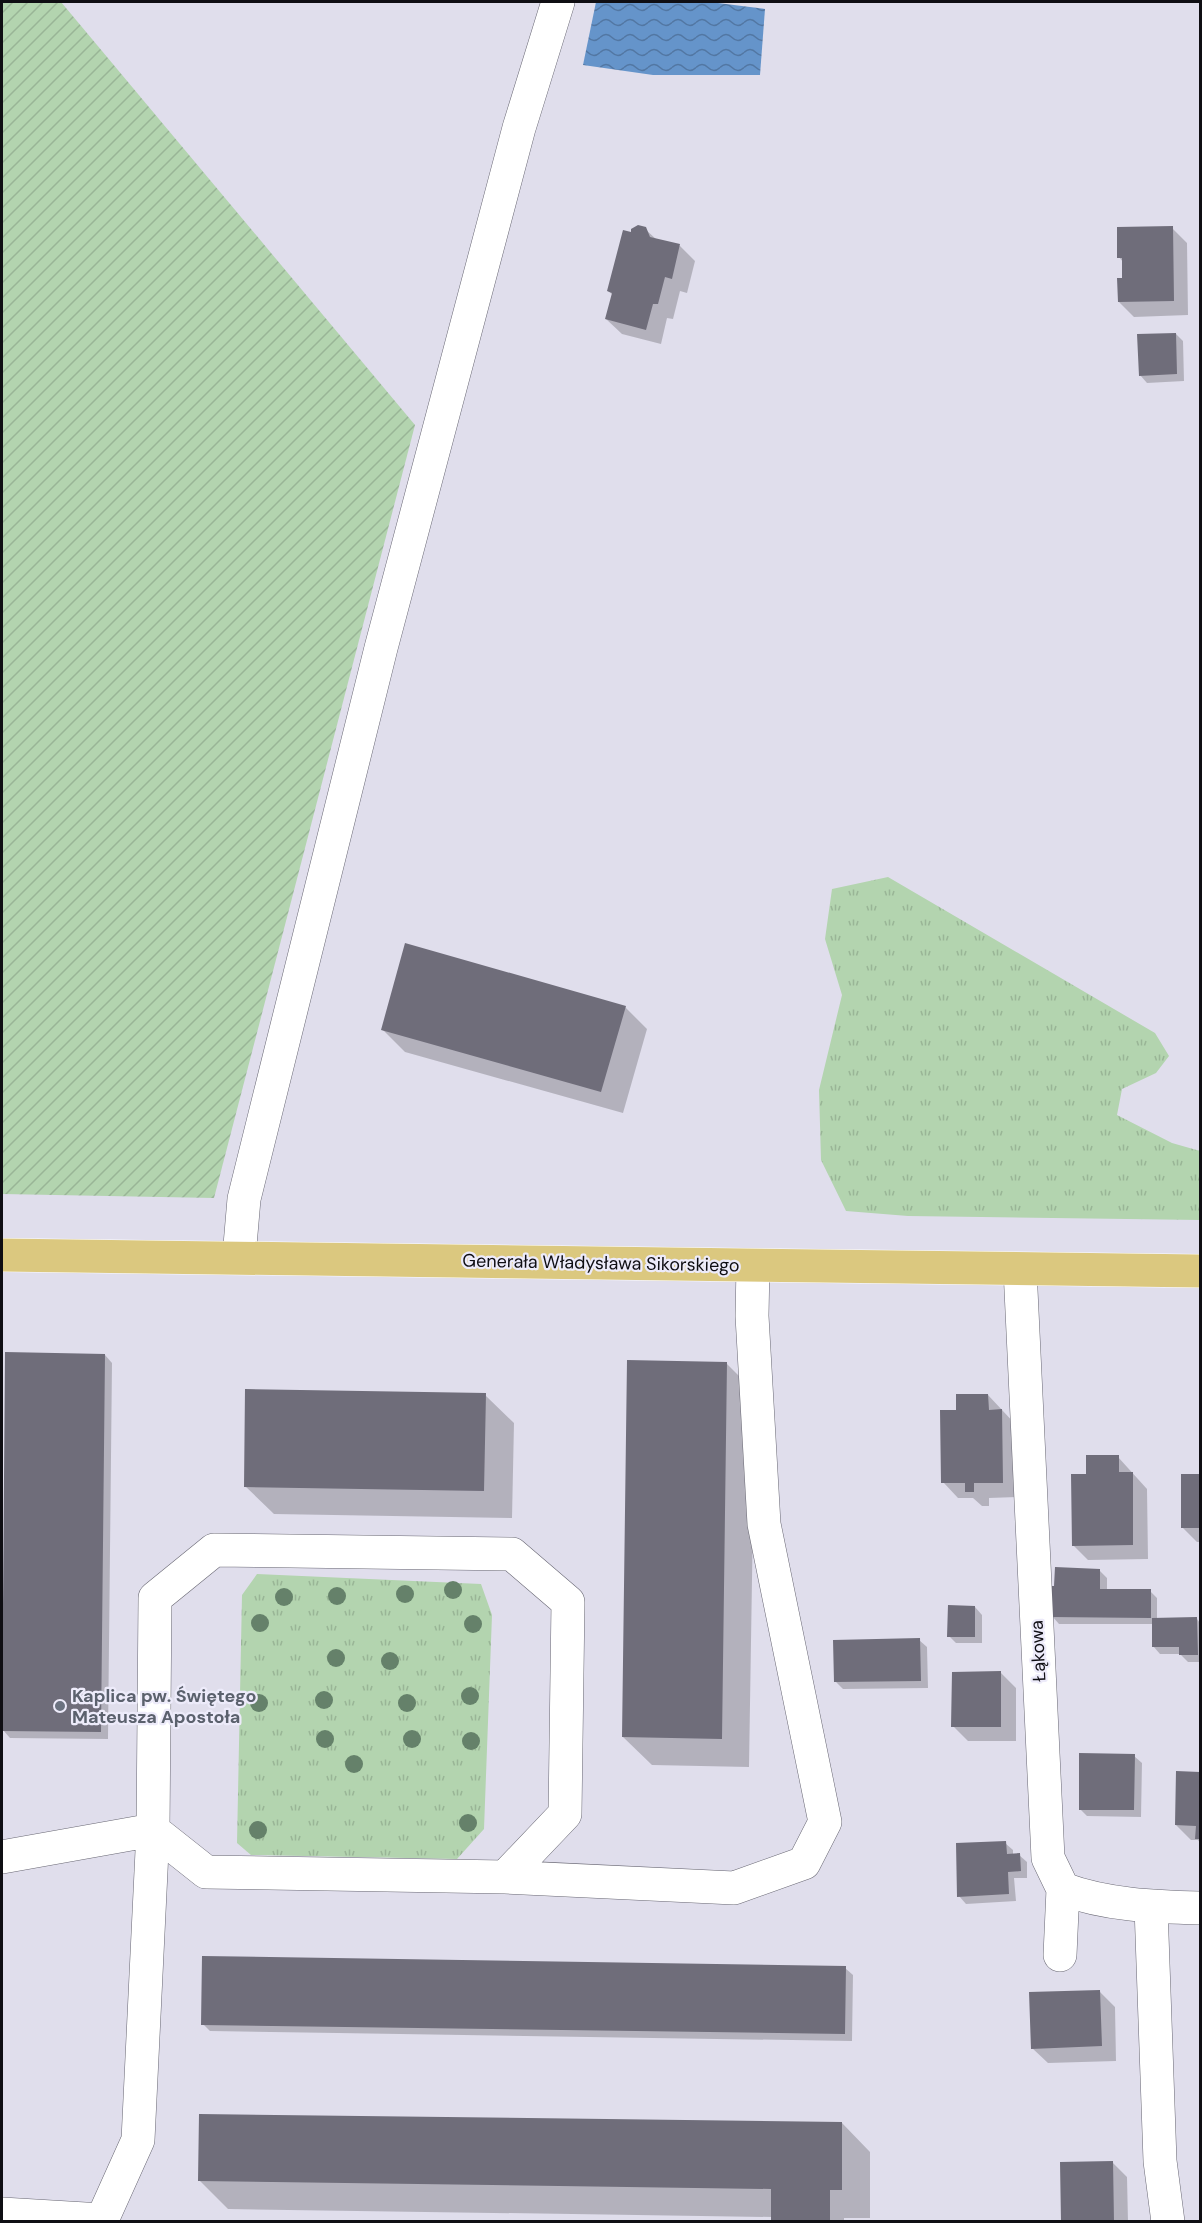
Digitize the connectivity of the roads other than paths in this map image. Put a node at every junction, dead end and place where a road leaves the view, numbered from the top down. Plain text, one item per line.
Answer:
1 (558, 2) edge
2 (2, 1255) edge
3 (239, 1257) junction
4 (753, 1266) junction
5 (1020, 1269) junction
6 (1200, 1272) edge
7 (153, 1830) junction
8 (2, 1857) edge
9 (506, 1876) junction
10 (1063, 1889) junction
11 (1151, 1907) junction
12 (1200, 1908) edge
13 (1060, 1955) dead end
14 (2, 2214) edge
15 (46, 2219) edge
16 (102, 2221) edge
17 (1168, 2222) edge

1 - 3 street
2 - 3 main road, Generała Władysława Sikorskiego
3 - 4 main road, Generała Władysława Sikorskiego
4 - 5 main road, Generała Władysława Sikorskiego
4 - 9 street
5 - 6 main road, Generała Władysława Sikorskiego
5 - 10 street, Łąkowa
7 - 8 street
7 - 9 street
7 - 9 street
7 - 16 street
10 - 11 street
10 - 13 street
11 - 12 street
11 - 17 street
14 - 15 street
15 - 16 street

